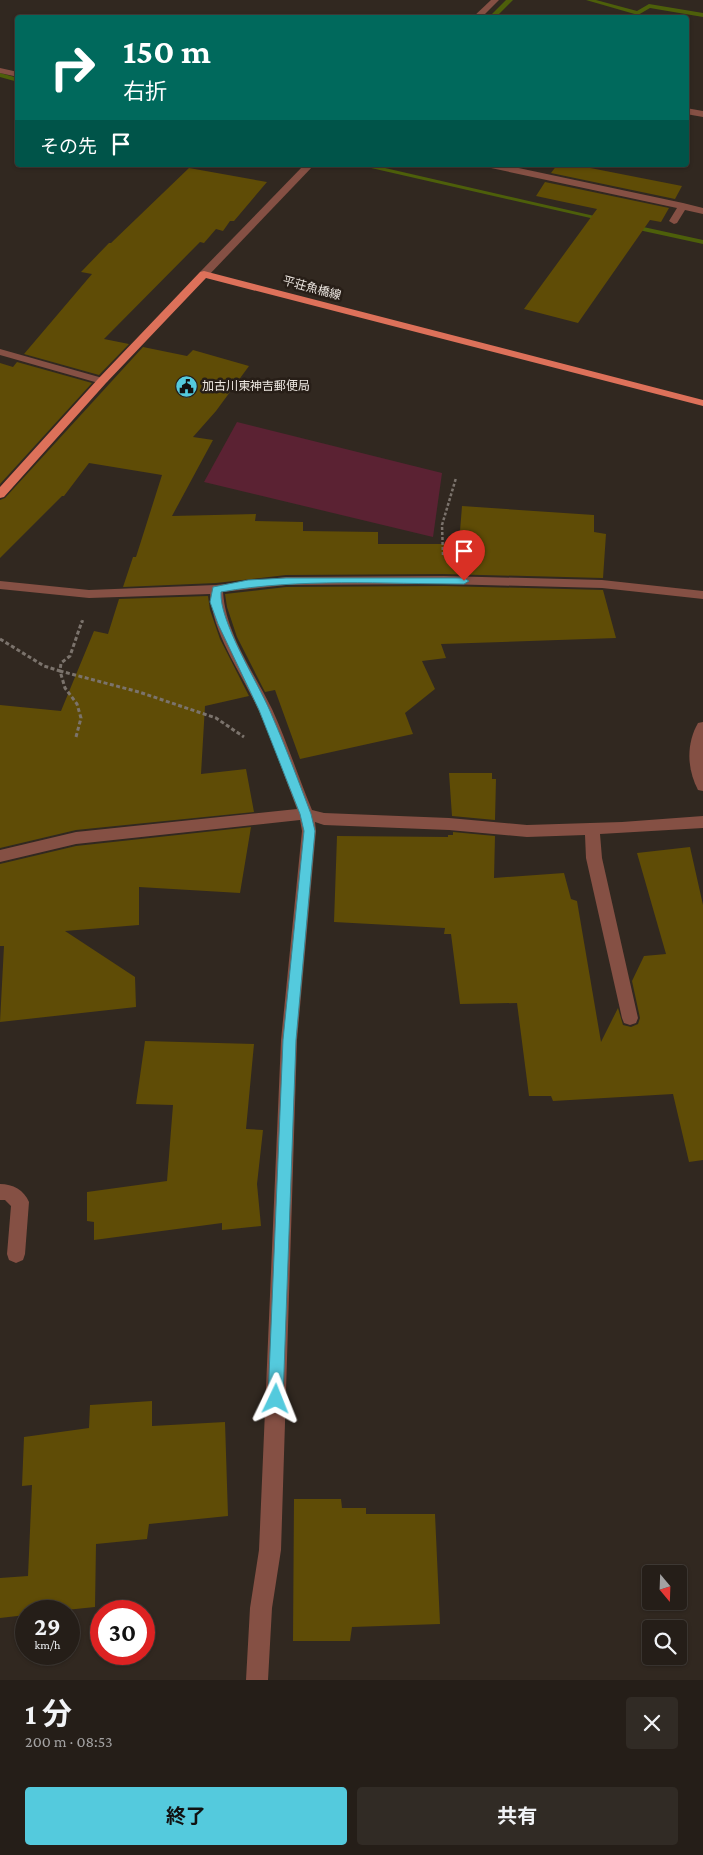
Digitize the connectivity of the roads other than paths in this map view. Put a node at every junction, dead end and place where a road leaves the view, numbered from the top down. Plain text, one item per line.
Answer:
1 (495, 0) edge
2 (479, 15) edge
3 (0, 70) edge
4 (15, 74) edge
5 (689, 112) edge
6 (703, 114) edge
7 (307, 167) edge
8 (500, 167) edge
9 (683, 206) junction
10 (703, 211) edge
11 (674, 221) dead end
12 (204, 274) junction
13 (0, 352) edge
14 (102, 381) junction
15 (703, 403) edge
16 (0, 494) edge
17 (0, 585) edge
18 (216, 589) junction
19 (703, 596) edge
20 (703, 727) edge
21 (703, 786) edge
22 (306, 814) junction
23 (703, 822) edge
24 (592, 830) junction
25 (0, 856) edge
26 (630, 1018) dead end
27 (0, 1192) edge
28 (16, 1254) dead end
29 (256, 1680) edge

1 - 2 street
3 - 4 street
5 - 6 street
7 - 12 street
8 - 9 street
9 - 10 street
9 - 11 street
12 - 14 main road
12 - 15 main road, 平荘魚橋線
13 - 14 street
14 - 16 main road
17 - 18 street
18 - 19 street
18 - 22 street
20 - 21 street
22 - 24 street
22 - 25 street
22 - 29 street
23 - 24 street
24 - 26 street
27 - 28 street

